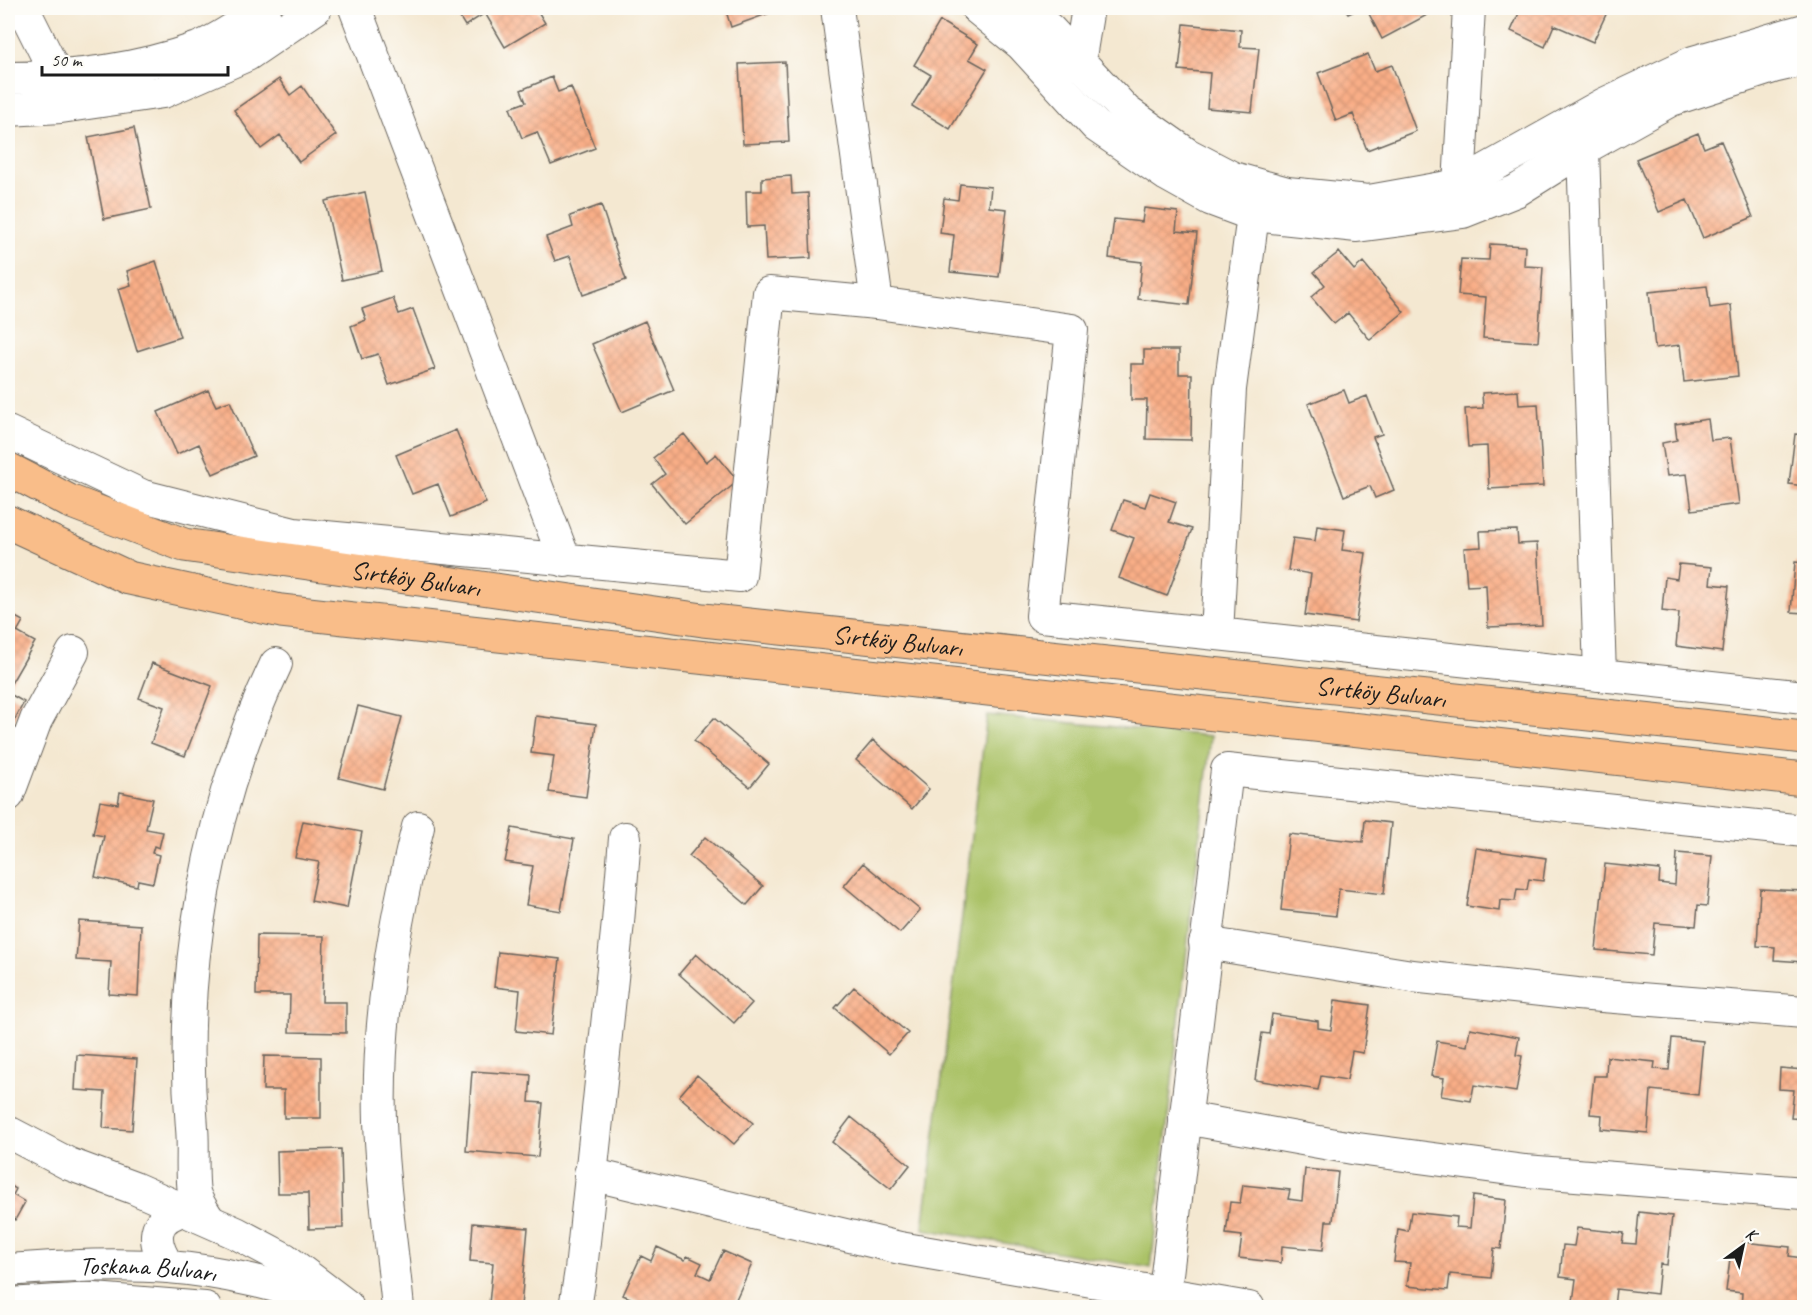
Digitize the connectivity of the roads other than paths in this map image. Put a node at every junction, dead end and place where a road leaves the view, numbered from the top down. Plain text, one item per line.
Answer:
1 (23, 8) edge
2 (265, 8) edge
3 (316, 8) edge
4 (355, 8) edge
5 (837, 8) edge
6 (977, 8) edge
7 (1024, 8) edge
8 (1088, 8) edge
9 (1469, 8) edge
10 (1801, 32) edge
11 (1080, 63) junction
12 (8, 78) edge
13 (58, 78) junction
14 (8, 110) edge
15 (1582, 149) junction
16 (1461, 199) junction
17 (1253, 215) junction
18 (877, 303) junction
19 (8, 432) edge
20 (8, 469) edge
21 (8, 522) edge
22 (565, 561) junction
23 (302, 562) junction
24 (294, 612) junction
25 (1217, 634) junction
26 (880, 639) junction
27 (73, 652) dead end
28 (276, 664) dead end
29 (1600, 675) junction
30 (876, 676) junction
31 (1804, 697) edge
32 (1772, 733) junction
33 (1804, 737) edge
34 (1771, 775) junction
35 (1804, 779) edge
36 (8, 795) edge
37 (418, 826) dead end
38 (1804, 831) edge
39 (625, 838) dead end
40 (1205, 943) junction
41 (1804, 1012) edge
42 (1185, 1118) junction
43 (8, 1132) edge
44 (590, 1174) junction
45 (1804, 1193) edge
46 (196, 1215) junction
47 (169, 1267) junction
48 (8, 1269) edge
49 (1164, 1301) edge
50 (22, 1305) edge
51 (351, 1307) edge
52 (205, 1308) edge
53 (398, 1308) edge
54 (574, 1308) edge
55 (1249, 1308) edge

1 - 13 street
2 - 13 street
3 - 14 street
4 - 22 street
5 - 18 street
6 - 17 street
7 - 11 street
8 - 11 street
9 - 16 street
10 - 15 street
10 - 16 street
11 - 16 street
12 - 13 street
15 - 16 street
15 - 29 street
16 - 17 street
17 - 25 street
18 - 22 street
18 - 25 street
19 - 22 street
20 - 23 main road, Sırtköy Bulvarı
21 - 24 main road, Sırtköy Bulvarı
23 - 24 main road
23 - 26 main road, Sırtköy Bulvarı
24 - 30 main road, Sırtköy Bulvarı
25 - 29 street
26 - 30 main road
26 - 32 main road, Sırtköy Bulvarı
27 - 36 street
28 - 46 street
29 - 31 street
30 - 34 main road, Sırtköy Bulvarı
32 - 33 main road, Sırtköy Bulvarı
32 - 34 main road
34 - 35 main road, Sırtköy Bulvarı
37 - 53 street
38 - 40 street
39 - 44 street
40 - 41 street
40 - 42 street
42 - 45 street
42 - 49 street
43 - 46 street
44 - 49 street
44 - 54 street
46 - 47 street
46 - 51 street
47 - 48 street, Toskana Bulvarı
47 - 51 street, Toskana Bulvarı
49 - 55 street
50 - 52 street, Toskana Bulvarı

